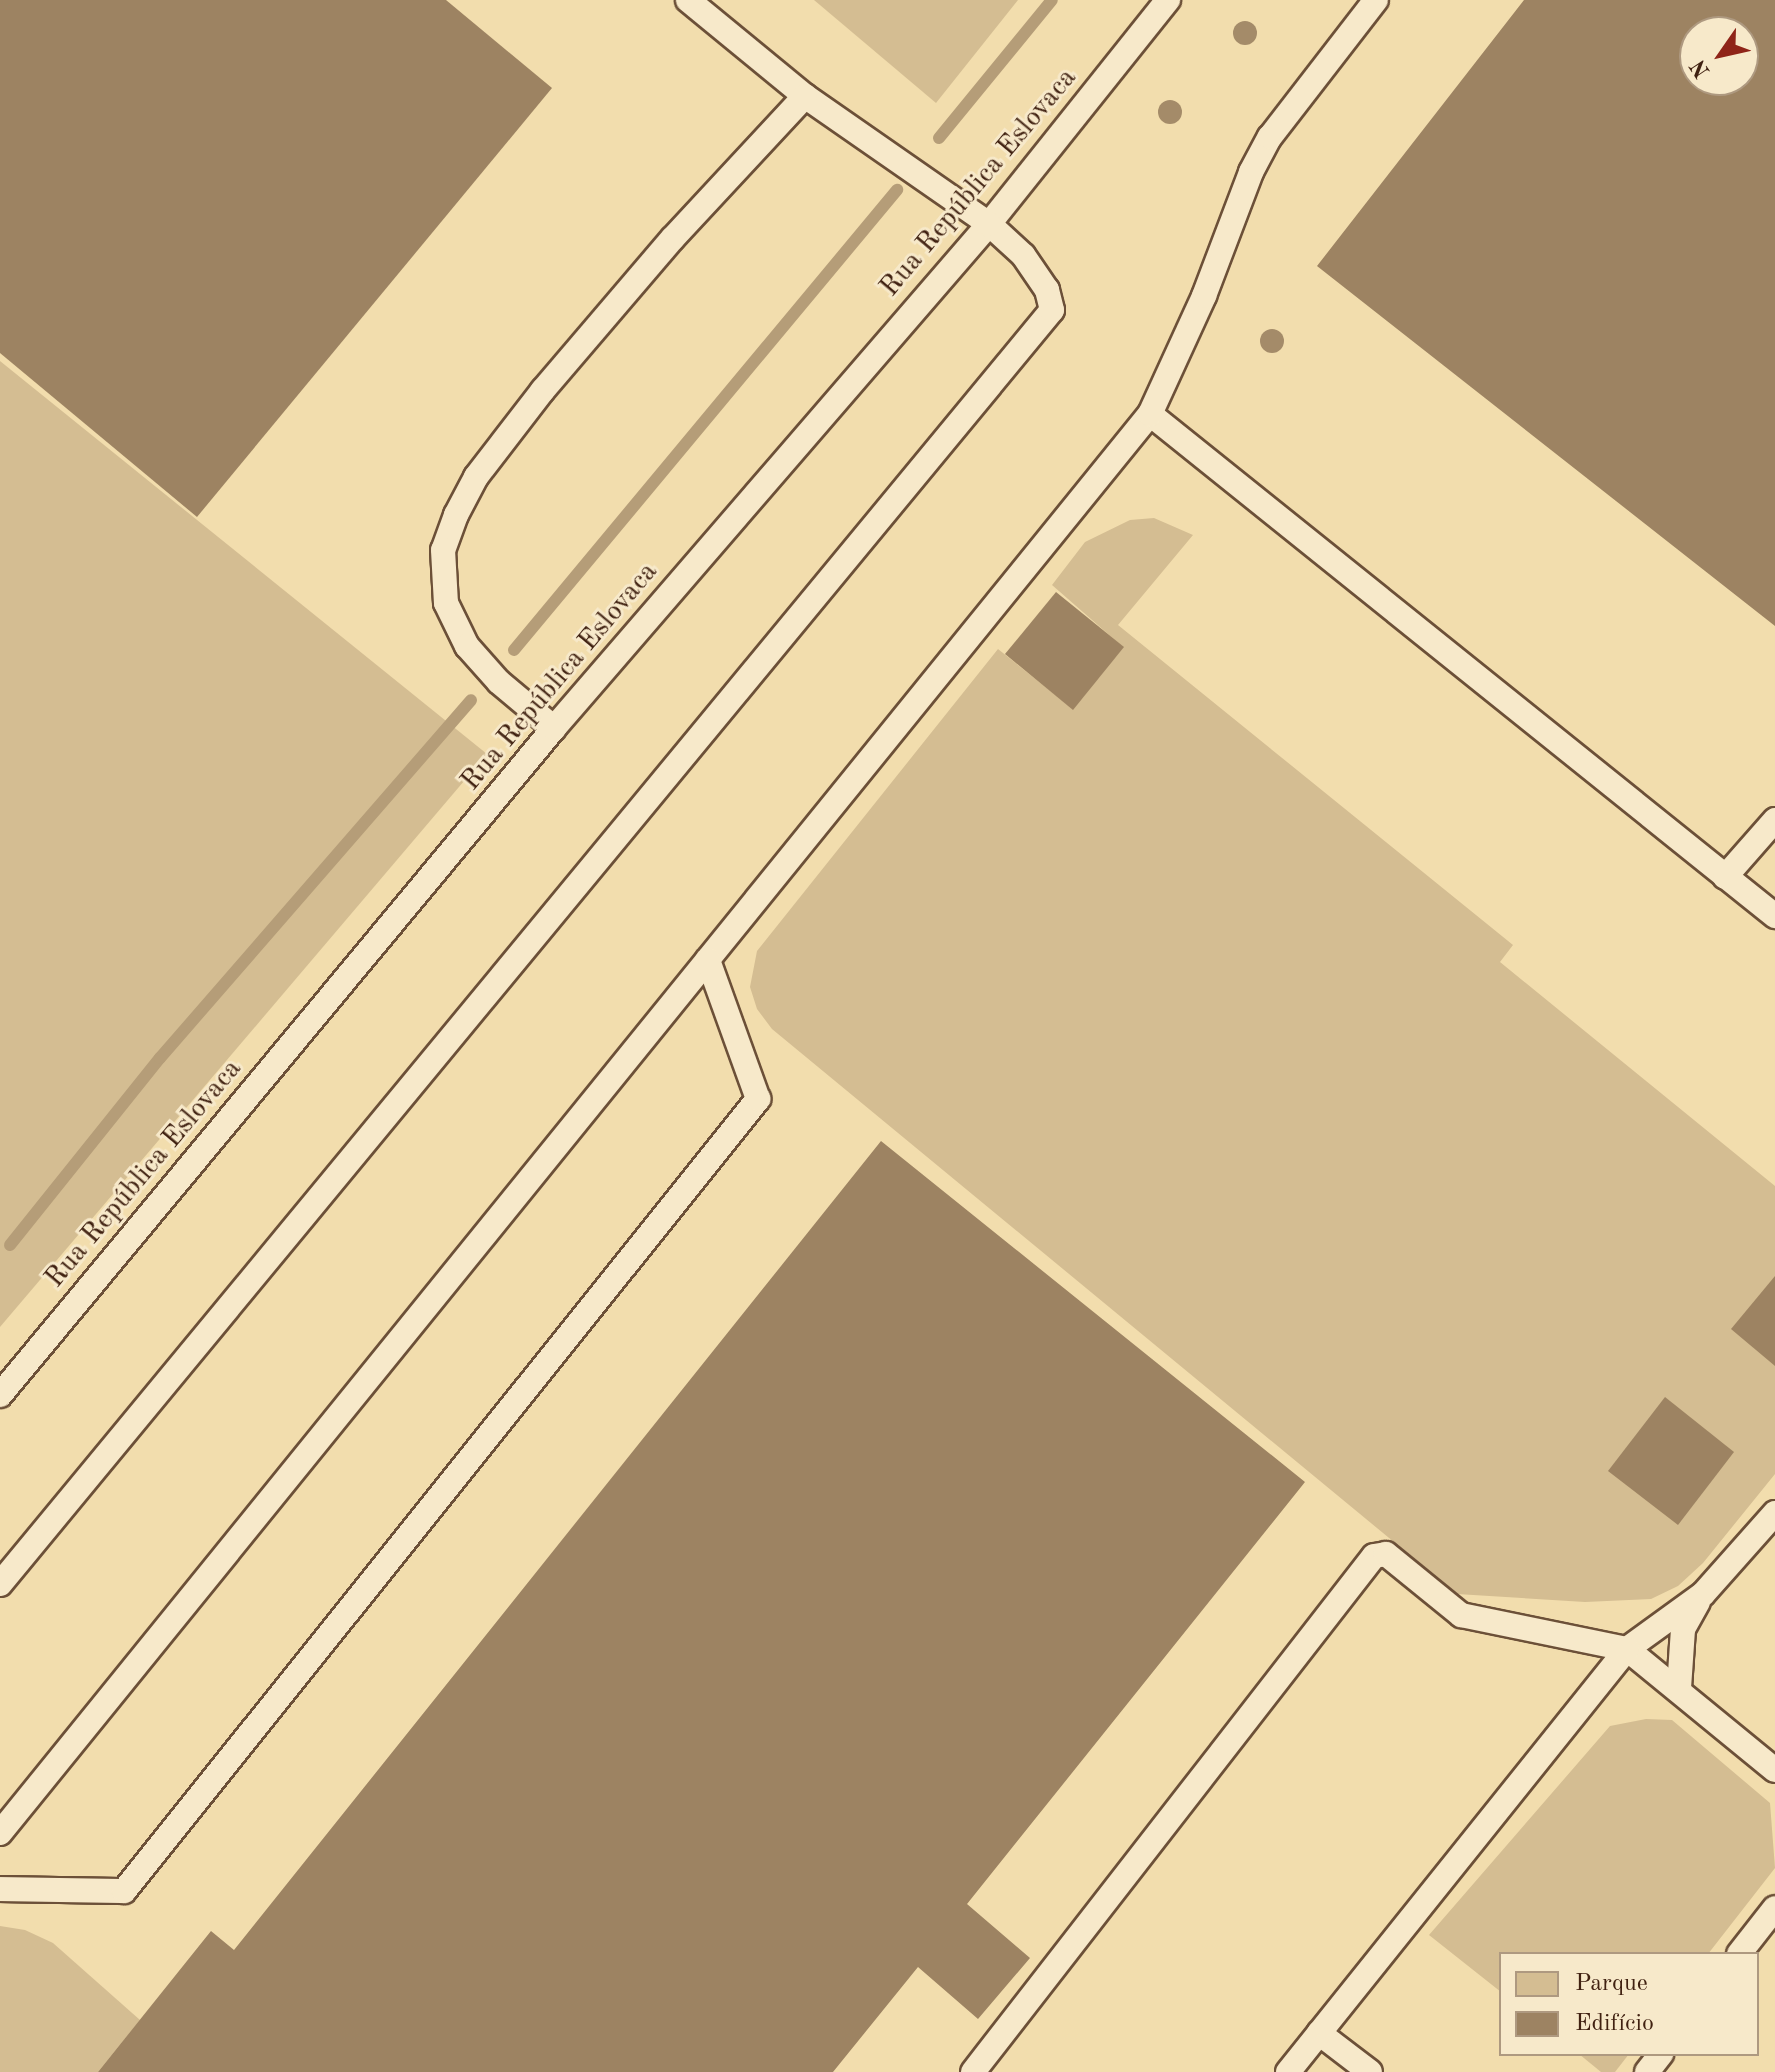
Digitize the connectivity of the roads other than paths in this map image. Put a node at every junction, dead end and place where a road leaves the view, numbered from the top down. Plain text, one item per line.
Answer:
1 (688, 0) edge
2 (1168, 0) edge
3 (1376, 0) edge
4 (805, 96) junction
5 (989, 224) junction
6 (1150, 414) junction
7 (554, 728) junction
8 (1775, 820) edge
9 (1725, 877) junction
10 (1775, 916) edge
11 (708, 960) junction
12 (0, 1395) edge
13 (1775, 1513) edge
14 (0, 1584) edge
15 (1703, 1594) junction
16 (1627, 1649) junction
17 (1679, 1688) junction
18 (1775, 1770) edge
19 (0, 1833) edge
20 (0, 1889) edge
21 (1775, 1908) edge
22 (1741, 1952) edge
23 (1319, 2033) junction
24 (1659, 2056) edge
25 (973, 2072) edge
26 (1288, 2072) edge
27 (1370, 2072) edge
28 (1647, 2072) edge

1 - 4 lane
2 - 5 lane, Rua República Eslovaca
3 - 6 lane
4 - 5 lane
4 - 7 lane
5 - 7 lane, Rua República Eslovaca
5 - 14 lane
6 - 9 lane
6 - 11 lane
7 - 12 lane, Rua República Eslovaca
8 - 9 lane
9 - 10 lane
11 - 19 lane
11 - 20 lane
13 - 15 lane
15 - 16 lane
15 - 17 lane
16 - 17 lane
16 - 23 lane
16 - 25 lane
17 - 18 lane
21 - 22 lane
23 - 26 lane
23 - 27 lane
24 - 28 lane

